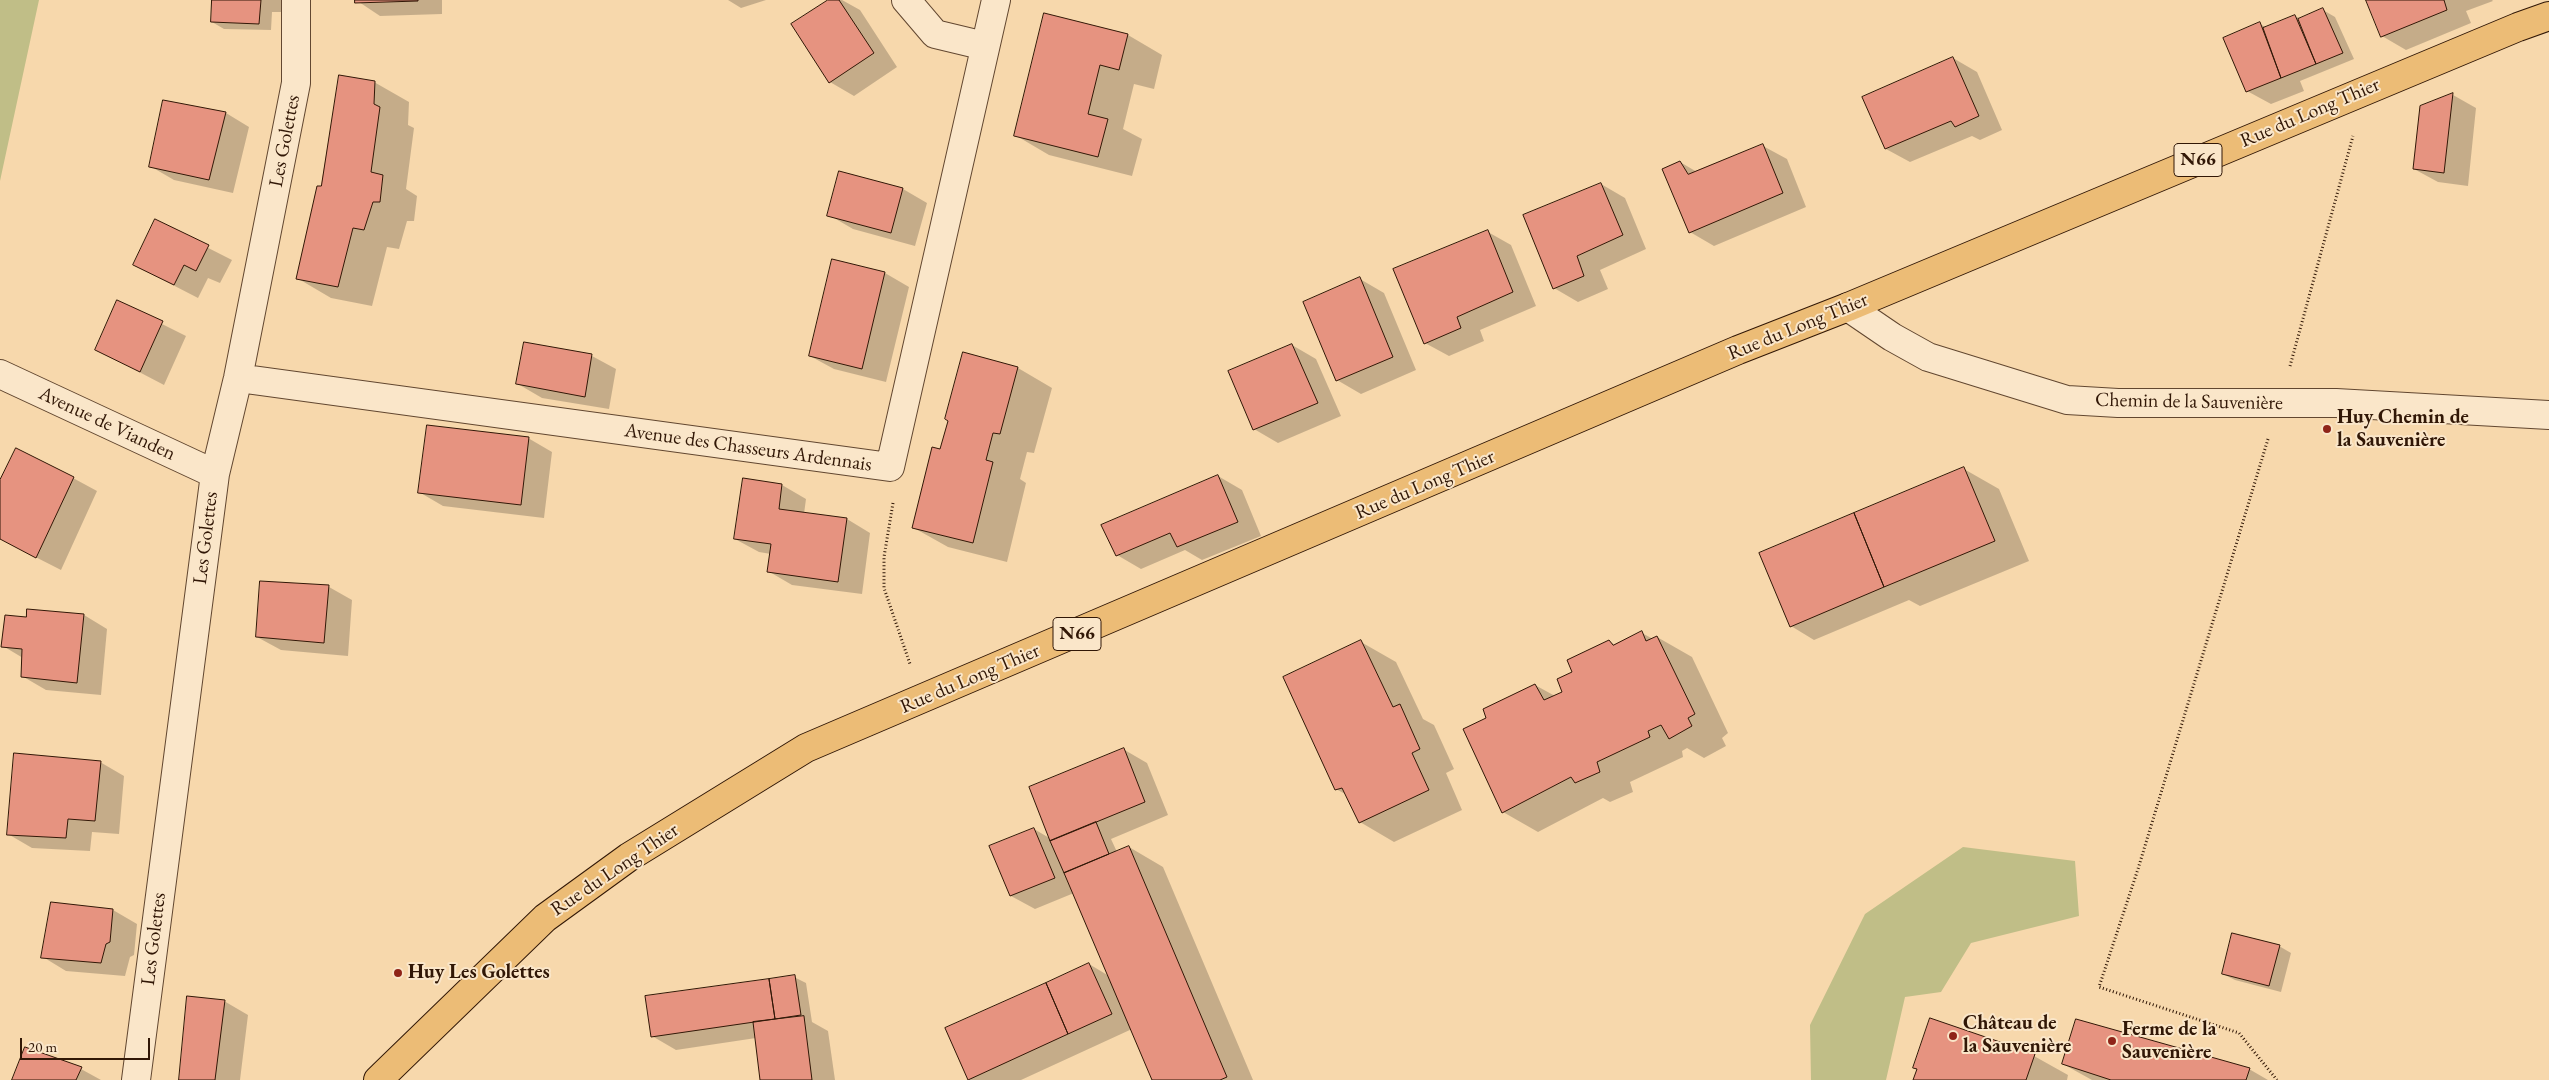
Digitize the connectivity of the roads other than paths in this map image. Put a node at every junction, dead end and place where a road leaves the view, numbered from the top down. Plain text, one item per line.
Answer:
1 (296, 0) edge
2 (906, 0) edge
3 (996, 0) edge
4 (2549, 16) edge
5 (985, 46) junction
6 (1848, 307) junction
7 (0, 374) edge
8 (238, 378) junction
9 (2549, 415) edge
10 (215, 474) junction
11 (136, 1080) edge
12 (378, 1080) edge

1 - 8 street, Les Golettes
2 - 5 street
3 - 5 street, Avenue des Chasseurs Ardennais
4 - 6 main road, Rue du Long Thier / N66
5 - 8 street, Avenue des Chasseurs Ardennais
6 - 9 street, Chemin de la Sauvenière
6 - 12 main road, Rue du Long Thier / N66
7 - 10 street, Avenue de Vianden
8 - 10 street, Les Golettes
10 - 11 street, Les Golettes

